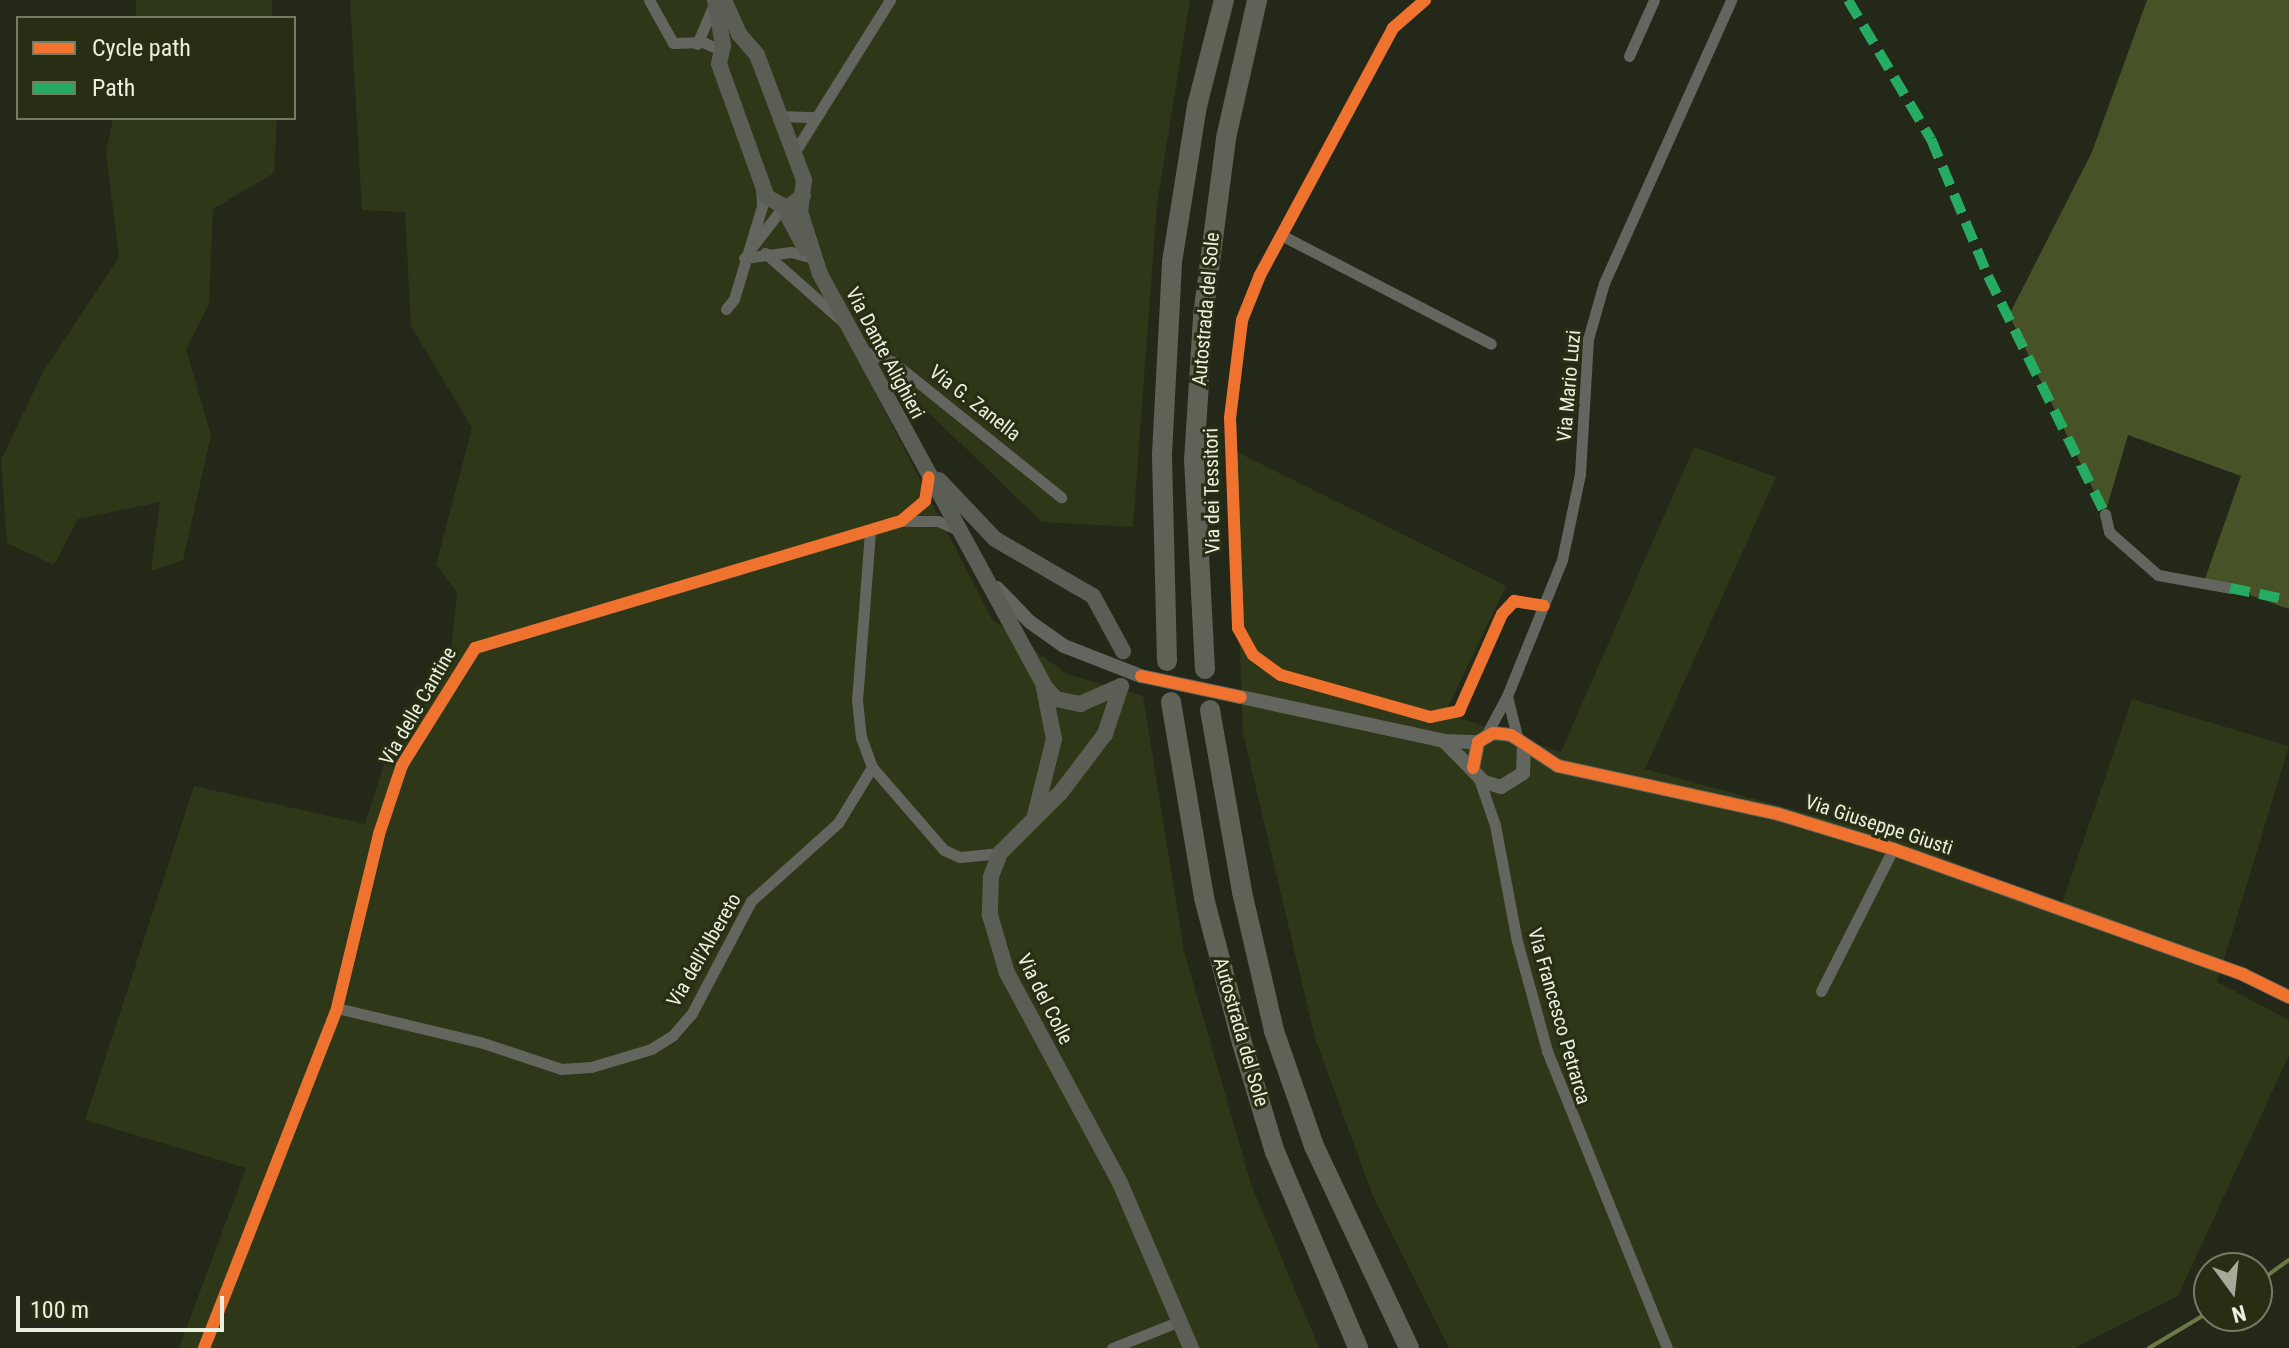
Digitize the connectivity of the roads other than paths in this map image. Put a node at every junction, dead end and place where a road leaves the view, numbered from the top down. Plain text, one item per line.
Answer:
1 (649, 0) edge
2 (715, 0) edge
3 (724, 0) edge
4 (890, 0) edge
5 (1224, 0) edge
6 (1257, 0) edge
7 (1425, 0) edge
8 (1654, 0) edge
9 (1731, 0) edge
10 (697, 44) junction
11 (722, 51) junction
12 (753, 51) junction
13 (1629, 56) dead end
14 (781, 116) junction
15 (815, 117) junction
16 (794, 153) junction
17 (757, 173) junction
18 (803, 196) junction
19 (783, 207) junction
20 (1283, 236) junction
21 (765, 253) junction
22 (744, 258) junction
23 (814, 261) junction
24 (726, 309) dead end
25 (845, 323) junction
26 (1491, 344) dead end
27 (859, 350) junction
28 (934, 478) junction
29 (1061, 497) dead end
30 (2105, 514) dead end
31 (901, 521) junction
32 (870, 532) junction
33 (964, 538) junction
34 (977, 562) junction
35 (2230, 588) dead end
36 (1544, 606) junction
37 (1123, 651) dead end
38 (1167, 661) dead end
39 (1205, 669) dead end
40 (1141, 676) joint
41 (1043, 683) junction
42 (1507, 696) junction
43 (1171, 702) dead end
44 (1210, 710) dead end
45 (1482, 740) junction
46 (1444, 741) junction
47 (1521, 743) junction
48 (1558, 766) junction
49 (872, 767) junction
50 (1475, 772) junction
51 (1523, 773) junction
52 (1035, 815) junction
53 (1893, 849) junction
54 (1000, 853) junction
55 (1821, 991) dead end
56 (2289, 997) edge
57 (337, 1008) junction
58 (1180, 1321) junction
59 (204, 1348) edge
60 (1112, 1348) edge
61 (1191, 1348) edge
62 (1358, 1348) edge
63 (1409, 1348) edge
64 (1667, 1348) edge

1 - 10 street
2 - 10 street
2 - 11 main road, Via Dante Alighieri
3 - 12 main road, Via Dante Alighieri
4 - 15 street
5 - 38 highway, Autostrada del Sole
6 - 39 highway, Autostrada del Sole
7 - 20 street, Via dei Tessitori
8 - 13 street
9 - 36 street, Via Mario Luzi
10 - 11 street
11 - 12 main road
11 - 17 main road, Via Dante Alighieri
12 - 14 main road, Via Dante Alighieri
14 - 15 street
14 - 16 main road, Via Dante Alighieri
15 - 16 street
16 - 18 main road, Via Dante Alighieri
17 - 19 main road, Via Dante Alighieri
17 - 22 street
18 - 19 main road
18 - 23 main road, Via Dante Alighieri
19 - 22 street
19 - 23 main road, Via Dante Alighieri
20 - 26 street
20 - 36 street, Via dei Tessitori
21 - 22 street
21 - 23 street
21 - 25 street
22 - 24 street
23 - 25 main road, Via Dante Alighieri
25 - 27 main road, Via Dante Alighieri
27 - 28 main road, Via Dante Alighieri
27 - 29 street, Via G. Zanella
28 - 31 street, Via delle Cantine
28 - 33 main road, Via Dante Alighieri
28 - 37 main road
30 - 35 street
31 - 32 street, Via delle Cantine
31 - 33 street, Via delle Cantine
32 - 49 street
32 - 57 street, Via delle Cantine
33 - 34 main road, Via Dante Alighieri
34 - 40 street, Via Dante Alighieri
34 - 41 main road
36 - 42 street, Via Mario Luzi
40 - 46 street, Via Giuseppe Giusti, bridge
41 - 52 main road
41 - 52 main road
42 - 45 street, Via Mario Luzi
42 - 47 street
43 - 62 highway, Autostrada del Sole
44 - 63 highway, Autostrada del Sole
45 - 46 street, Via Giuseppe Giusti
45 - 47 street, Via Giuseppe Giusti
45 - 50 street
46 - 50 street
47 - 48 street, Via Giuseppe Giusti
47 - 51 street
48 - 51 street, Via Giuseppe Giusti
48 - 53 street, Via Giuseppe Giusti
49 - 54 street
49 - 57 street, Via dell'Albereto
50 - 51 street, Via Giuseppe Giusti
50 - 64 street, Via Francesco Petrarca
52 - 54 main road
53 - 55 street
53 - 56 street, Via Giuseppe Giusti
54 - 58 main road, Via del Colle
57 - 59 street, Via delle Cantine
58 - 60 street
58 - 61 main road, Via del Colle

